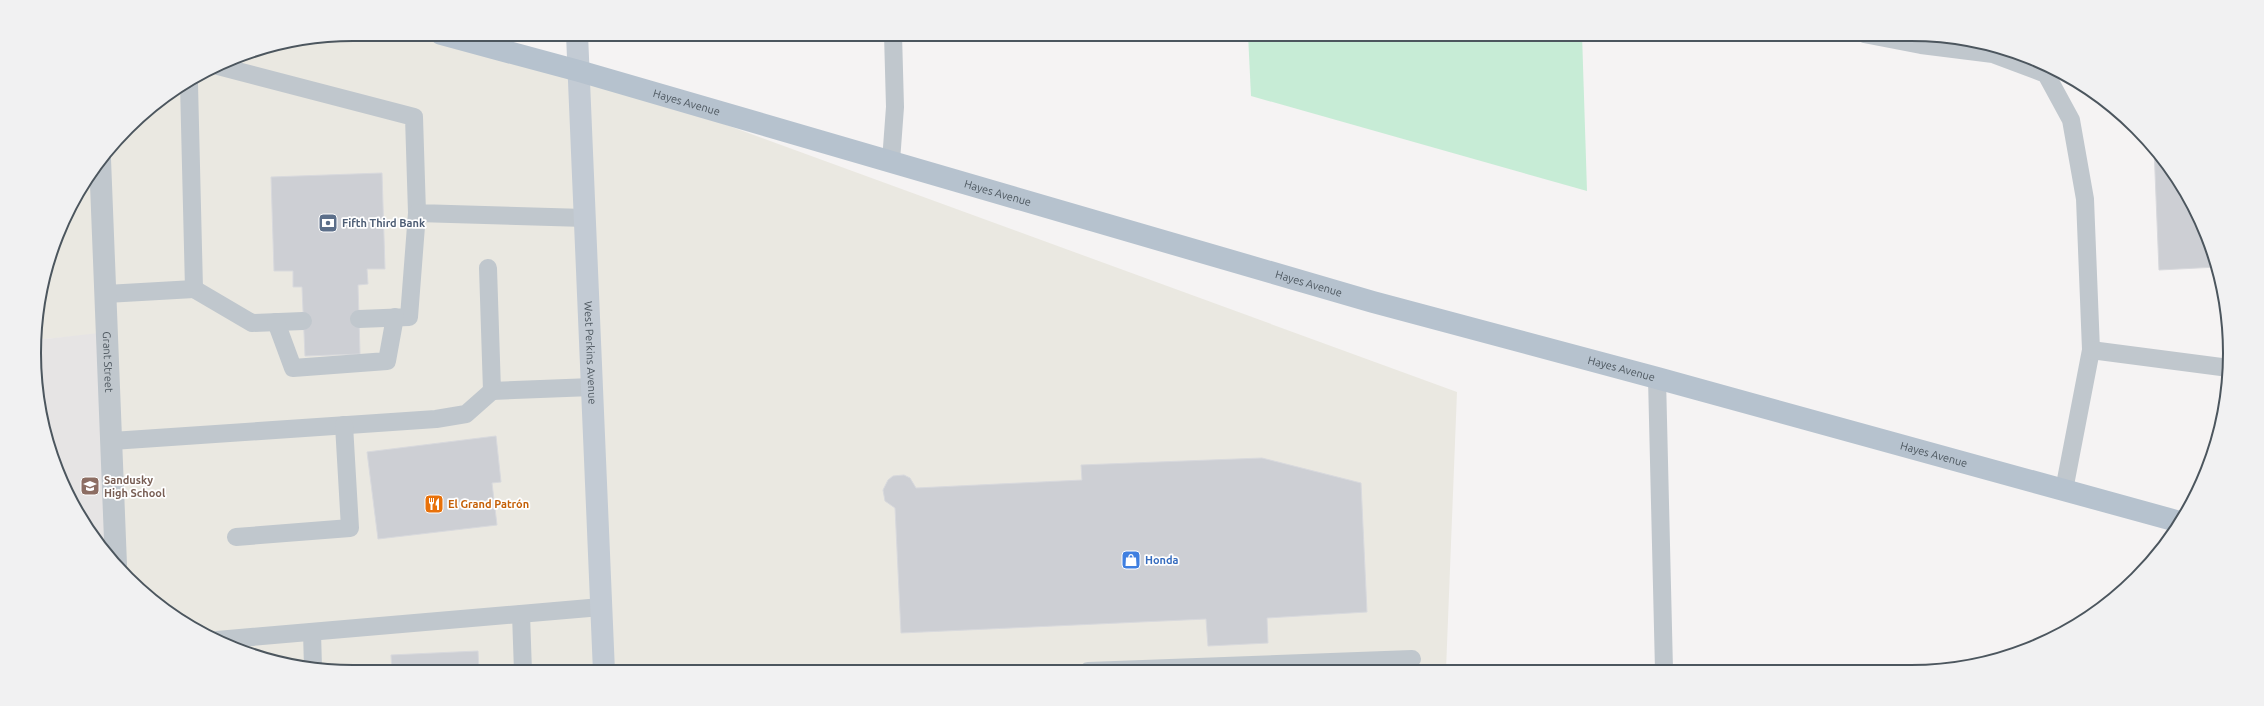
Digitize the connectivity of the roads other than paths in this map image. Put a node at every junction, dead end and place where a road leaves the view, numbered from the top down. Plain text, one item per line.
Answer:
1 (467, 41) edge
2 (577, 41) edge
3 (893, 41) edge
4 (1900, 41) edge
5 (226, 68) edge
6 (579, 71) junction
7 (189, 88) edge
8 (890, 161) junction
9 (101, 170) edge
10 (417, 213) junction
11 (585, 218) junction
12 (488, 268) dead end
13 (194, 289) junction
14 (106, 294) junction
15 (395, 317) junction
16 (359, 319) dead end
17 (303, 321) dead end
18 (276, 322) junction
19 (2091, 350) junction
20 (2222, 367) edge
21 (1657, 378) junction
22 (592, 387) junction
23 (492, 391) junction
24 (344, 425) junction
25 (112, 441) junction
26 (2064, 490) junction
27 (2174, 520) edge
28 (236, 537) dead end
29 (116, 556) edge
30 (601, 607) junction
31 (521, 614) junction
32 (312, 632) junction
33 (229, 639) edge
34 (1412, 659) dead end
35 (313, 662) edge
36 (523, 665) edge
37 (604, 665) edge
38 (1250, 665) edge
39 (1664, 665) edge

1 - 6 main road, Hayes Avenue
2 - 6 main road, West Perkins Avenue
3 - 8 lane
4 - 19 lane
5 - 10 lane
6 - 8 main road, Hayes Avenue
6 - 11 main road, West Perkins Avenue
7 - 13 lane
8 - 21 main road, Hayes Avenue
9 - 14 street, Grant Street
10 - 11 lane
10 - 15 lane
11 - 22 main road, West Perkins Avenue
12 - 23 lane
13 - 14 lane
13 - 18 lane
14 - 25 street, Grant Street
15 - 16 lane
15 - 18 lane
17 - 18 lane
19 - 20 lane
19 - 26 lane
21 - 26 main road, Hayes Avenue
21 - 39 lane
22 - 23 lane
22 - 30 main road, West Perkins Avenue
23 - 24 lane
24 - 25 lane
24 - 28 lane
25 - 29 street, Grant Street
26 - 27 main road, Hayes Avenue
30 - 31 lane
30 - 37 main road, West Perkins Avenue
31 - 32 lane
31 - 36 lane
32 - 33 lane
32 - 35 lane
34 - 38 lane

